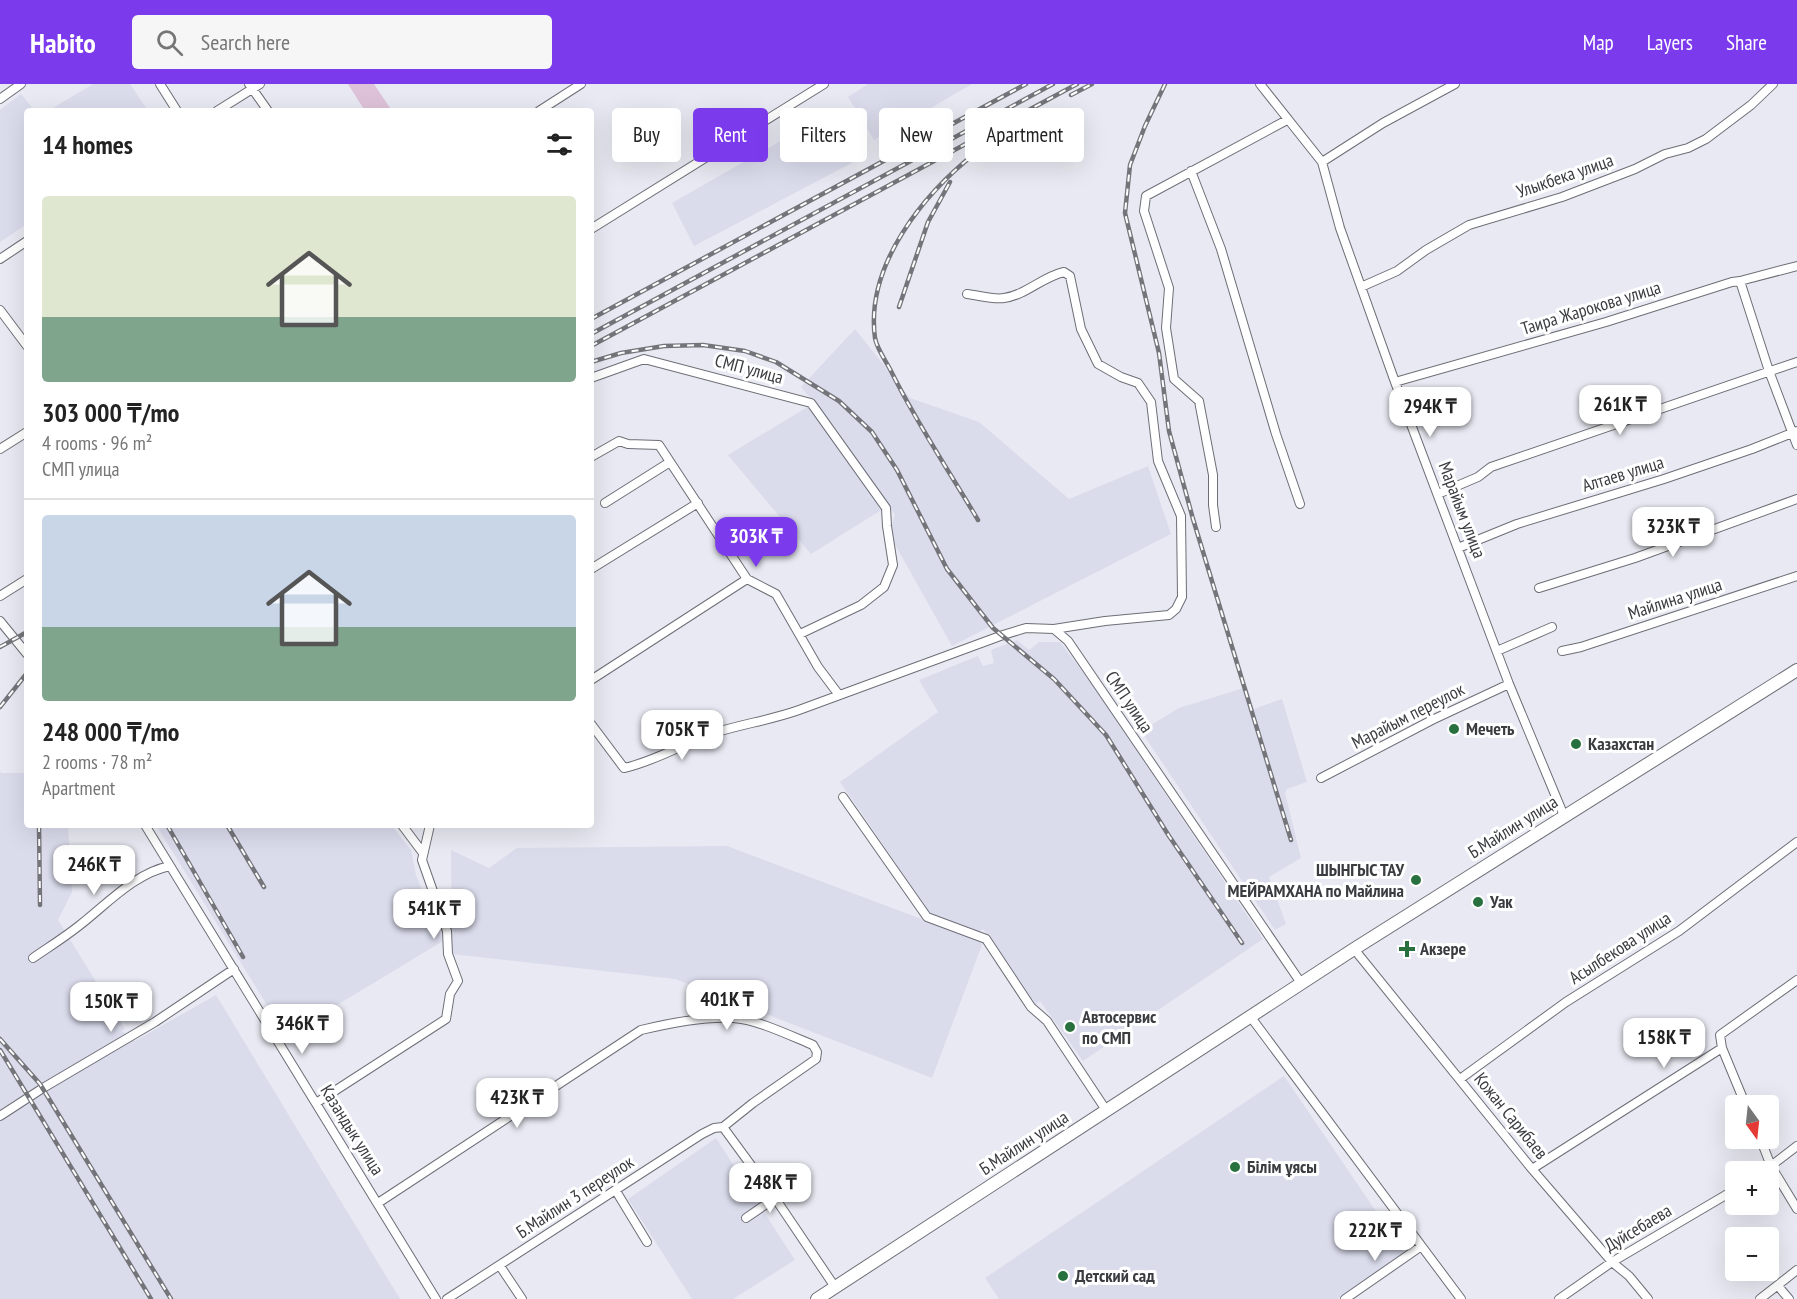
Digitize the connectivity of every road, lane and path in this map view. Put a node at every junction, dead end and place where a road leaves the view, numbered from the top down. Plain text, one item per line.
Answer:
1 (21, 84) edge
2 (160, 84) edge
3 (581, 84) edge
4 (824, 84) edge
5 (1260, 84) edge
6 (1455, 84) edge
7 (1773, 84) edge
8 (254, 86) edge
9 (0, 99) edge
10 (175, 108) edge
11 (221, 108) edge
12 (266, 108) edge
13 (544, 108) edge
14 (1287, 120) junction
15 (1322, 162) junction
16 (1191, 171) junction
17 (594, 227) edge
18 (24, 243) edge
19 (0, 259) edge
20 (1797, 266) edge
21 (1740, 281) junction
22 (1361, 287) junction
23 (967, 294) dead end
24 (0, 310) edge
25 (24, 341) edge
26 (1797, 362) edge
27 (1769, 371) junction
28 (594, 377) edge
29 (1395, 382) junction
30 (1794, 432) edge
31 (24, 434) edge
32 (1797, 445) edge
33 (0, 449) edge
34 (594, 455) edge
35 (670, 462) junction
36 (1438, 494) junction
37 (1797, 499) edge
38 (698, 502) junction
39 (605, 503) dead end
40 (1300, 504) dead end
41 (1216, 527) dead end
42 (1458, 548) junction
43 (594, 567) edge
44 (1797, 576) edge
45 (747, 579) junction
46 (24, 581) edge
47 (1539, 588) dead end
48 (0, 596) edge
49 (0, 621) edge
50 (1552, 627) dead end
51 (1054, 630) junction
52 (800, 634) junction
53 (24, 650) edge
54 (1497, 651) junction
55 (1562, 651) dead end
56 (1797, 670) edge
57 (594, 678) edge
58 (1509, 684) junction
59 (839, 695) junction
60 (594, 728) edge
61 (1322, 778) dead end
62 (843, 796) dead end
63 (1564, 816) junction
64 (147, 828) edge
65 (404, 828) edge
66 (429, 828) edge
67 (1797, 842) edge
68 (423, 856) junction
69 (170, 867) junction
70 (1354, 949) junction
71 (33, 958) dead end
72 (234, 969) junction
73 (1797, 980) edge
74 (1301, 983) junction
75 (1250, 1016) junction
76 (1722, 1048) junction
77 (1460, 1079) junction
78 (1741, 1095) edge
79 (316, 1103) junction
80 (1106, 1110) junction
81 (0, 1116) edge
82 (723, 1127) junction
83 (1797, 1146) edge
84 (1778, 1161) edge
85 (1532, 1169) junction
86 (1779, 1179) edge
87 (616, 1191) junction
88 (1725, 1195) edge
89 (775, 1198) junction
90 (378, 1203) junction
91 (1797, 1209) edge
92 (746, 1218) dead end
93 (647, 1242) dead end
94 (1420, 1247) junction
95 (1612, 1262) junction
96 (500, 1266) junction
97 (1797, 1270) edge
98 (1778, 1286) junction
99 (836, 1287) junction
100 (436, 1299) edge
101 (447, 1299) edge
102 (522, 1299) edge
103 (817, 1299) edge
104 (1346, 1299) edge
105 (1461, 1299) edge
106 (1559, 1299) edge
107 (1648, 1299) edge
108 (1760, 1299) edge
109 (1788, 1299) edge

1 - 9 street
2 - 10 street
3 - 13 street
4 - 17 street
5 - 14 street, Марайым улица
6 - 15 street
7 - 22 street, Улыкбека улица
8 - 11 street
8 - 12 street
14 - 15 street, Марайым улица
14 - 16 street
15 - 22 street, Марайым улица
16 - 40 street
16 - 41 street
18 - 19 street
20 - 21 street, Таира Жарокова улица
21 - 27 street
21 - 29 street, Таира Жарокова улица
22 - 29 street, Марайым улица
23 - 51 street
24 - 25 street
26 - 27 street
27 - 30 street
27 - 36 street
28 - 52 street, СМП улица
29 - 36 street, Марайым улица
30 - 32 street
30 - 42 street, Алтаев улица
31 - 33 street
34 - 35 street
35 - 38 street
35 - 39 street
36 - 42 street, Марайым улица
37 - 47 street
38 - 43 street
38 - 45 street
42 - 54 street, Марайым улица
44 - 55 street, Майлина улица
45 - 52 street
45 - 57 street
46 - 48 street
49 - 53 street
50 - 54 street
51 - 59 street
51 - 74 street, СМП улица
52 - 59 street
54 - 58 street, Марайым улица
56 - 63 street, Б.Майлин улица
58 - 61 street, Марайым переулок
58 - 63 street, Марайым улица
59 - 60 street
62 - 80 street
63 - 70 street, Б.Майлин улица
64 - 69 street, Казандык улица
65 - 68 street
66 - 68 street
67 - 77 street, Асылбекова улица
68 - 79 street
69 - 71 street
69 - 72 street, Казандык улица
70 - 74 street, Б.Майлин улица
70 - 77 street, Кожан Сарибаев
72 - 79 street, Казандык улица
72 - 81 street
73 - 76 street
74 - 75 street, Б.Майлин улица
75 - 80 street, Б.Майлин улица
75 - 94 street
76 - 78 street
76 - 85 street
77 - 85 street, Кожан Сарибаев
79 - 90 street, Казандык улица
80 - 99 street, Б.Майлин улица
82 - 87 street, Б.Майлин 3 переулок
82 - 89 street
82 - 90 street, Б.Майлин 3 переулок
83 - 84 street
85 - 95 street, Кожан Сарибаев
86 - 91 street
87 - 93 street
87 - 96 street, Б.Майлин 3 переулок
88 - 95 street, Дуйсебаева
89 - 92 street
89 - 99 street
90 - 100 street, Казандык улица
94 - 104 street
94 - 105 street
95 - 106 street, Дуйсебаева
95 - 107 street, Кожан Сарибаев
96 - 101 street, Б.Майлин 3 переулок
96 - 102 street
97 - 98 street
98 - 108 street
98 - 109 street
99 - 103 street, Б.Майлин улица

